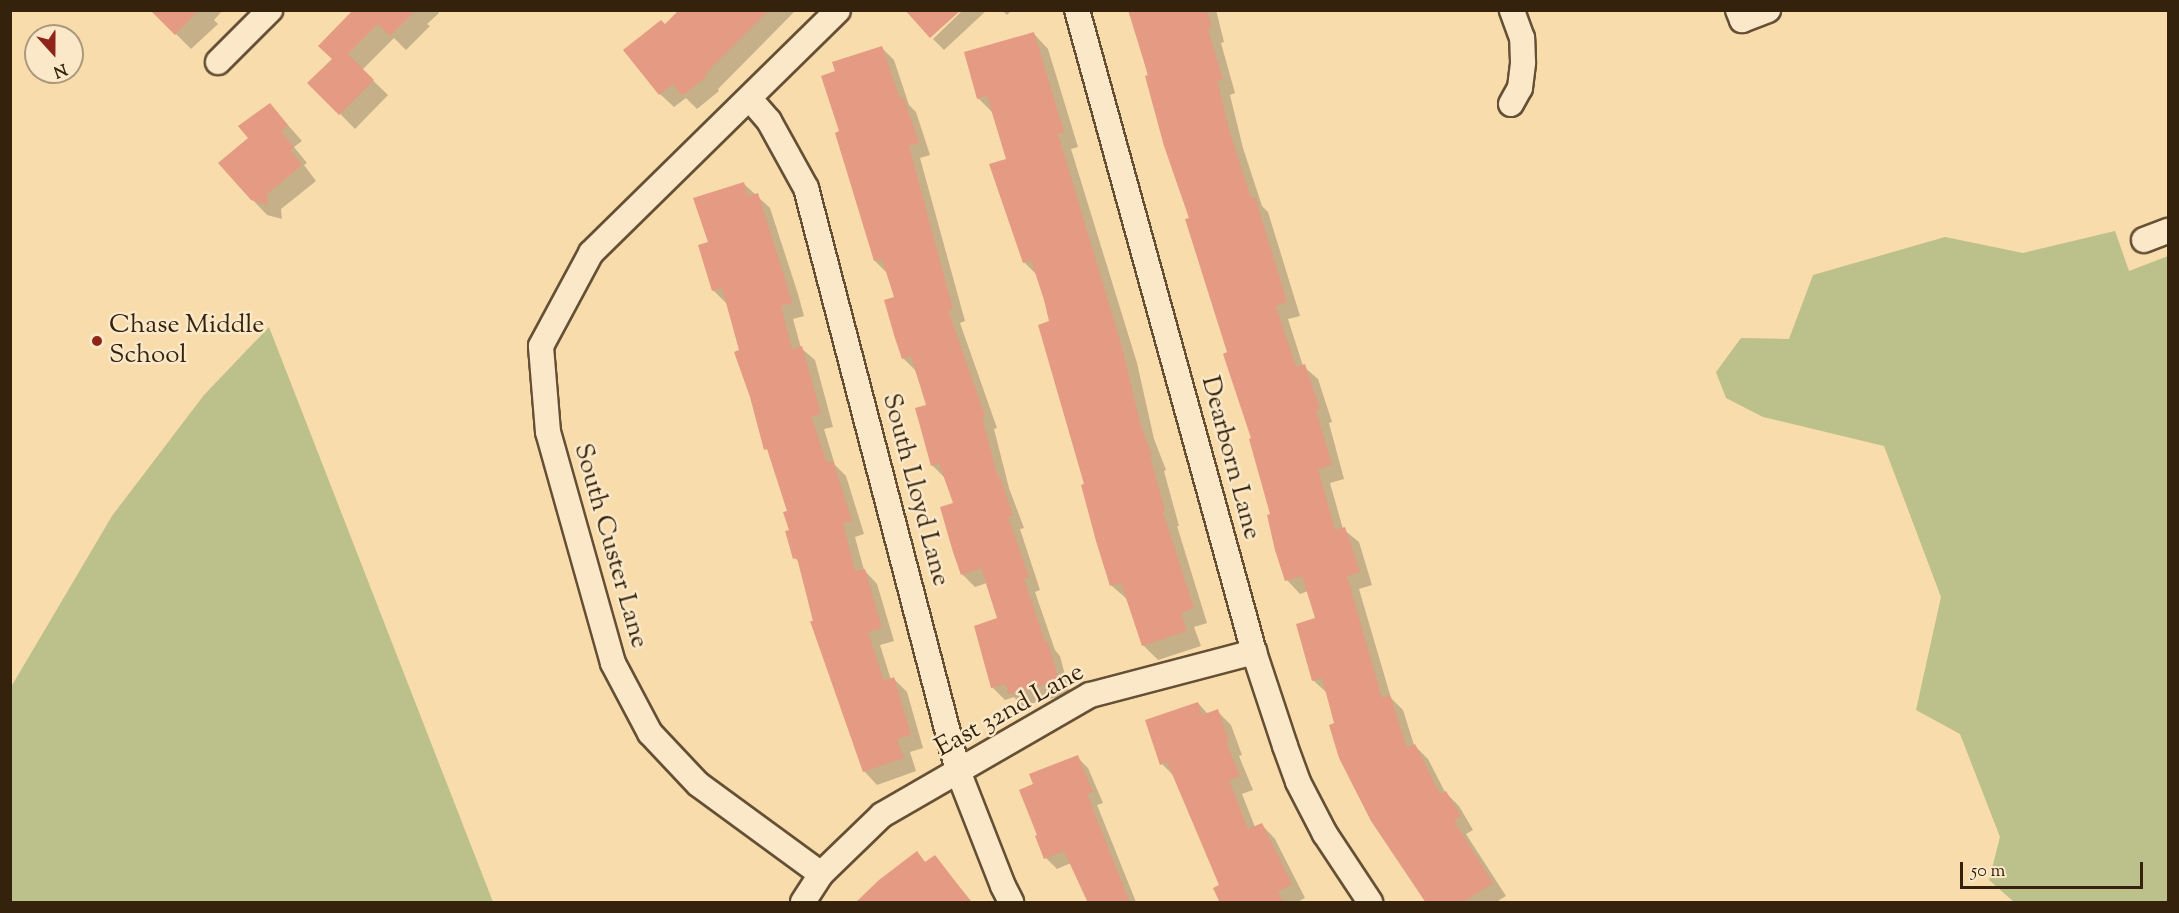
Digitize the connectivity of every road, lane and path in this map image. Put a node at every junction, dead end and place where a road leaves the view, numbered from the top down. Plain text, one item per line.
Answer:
1 (270, 10) edge
2 (838, 10) edge
3 (1077, 10) edge
4 (1512, 10) edge
5 (1768, 10) edge
6 (1740, 15) edge
7 (218, 62) dead end
8 (750, 99) junction
9 (1511, 104) dead end
10 (2169, 231) edge
11 (2144, 240) dead end
12 (1254, 652) junction
13 (958, 771) junction
14 (821, 874) junction
15 (803, 903) edge
16 (1011, 903) edge
17 (1370, 903) edge

1 - 7 street
2 - 8 street, South Custer Lane
3 - 12 street, Dearborn Lane
4 - 9 street
5 - 6 street
8 - 13 street, South Lloyd Lane
8 - 14 street, South Custer Lane
10 - 11 street
12 - 13 street, East 32nd Lane
12 - 17 street, Dearborn Lane
13 - 14 street, East 32nd Lane
13 - 16 street, South Lloyd Lane
14 - 15 street

